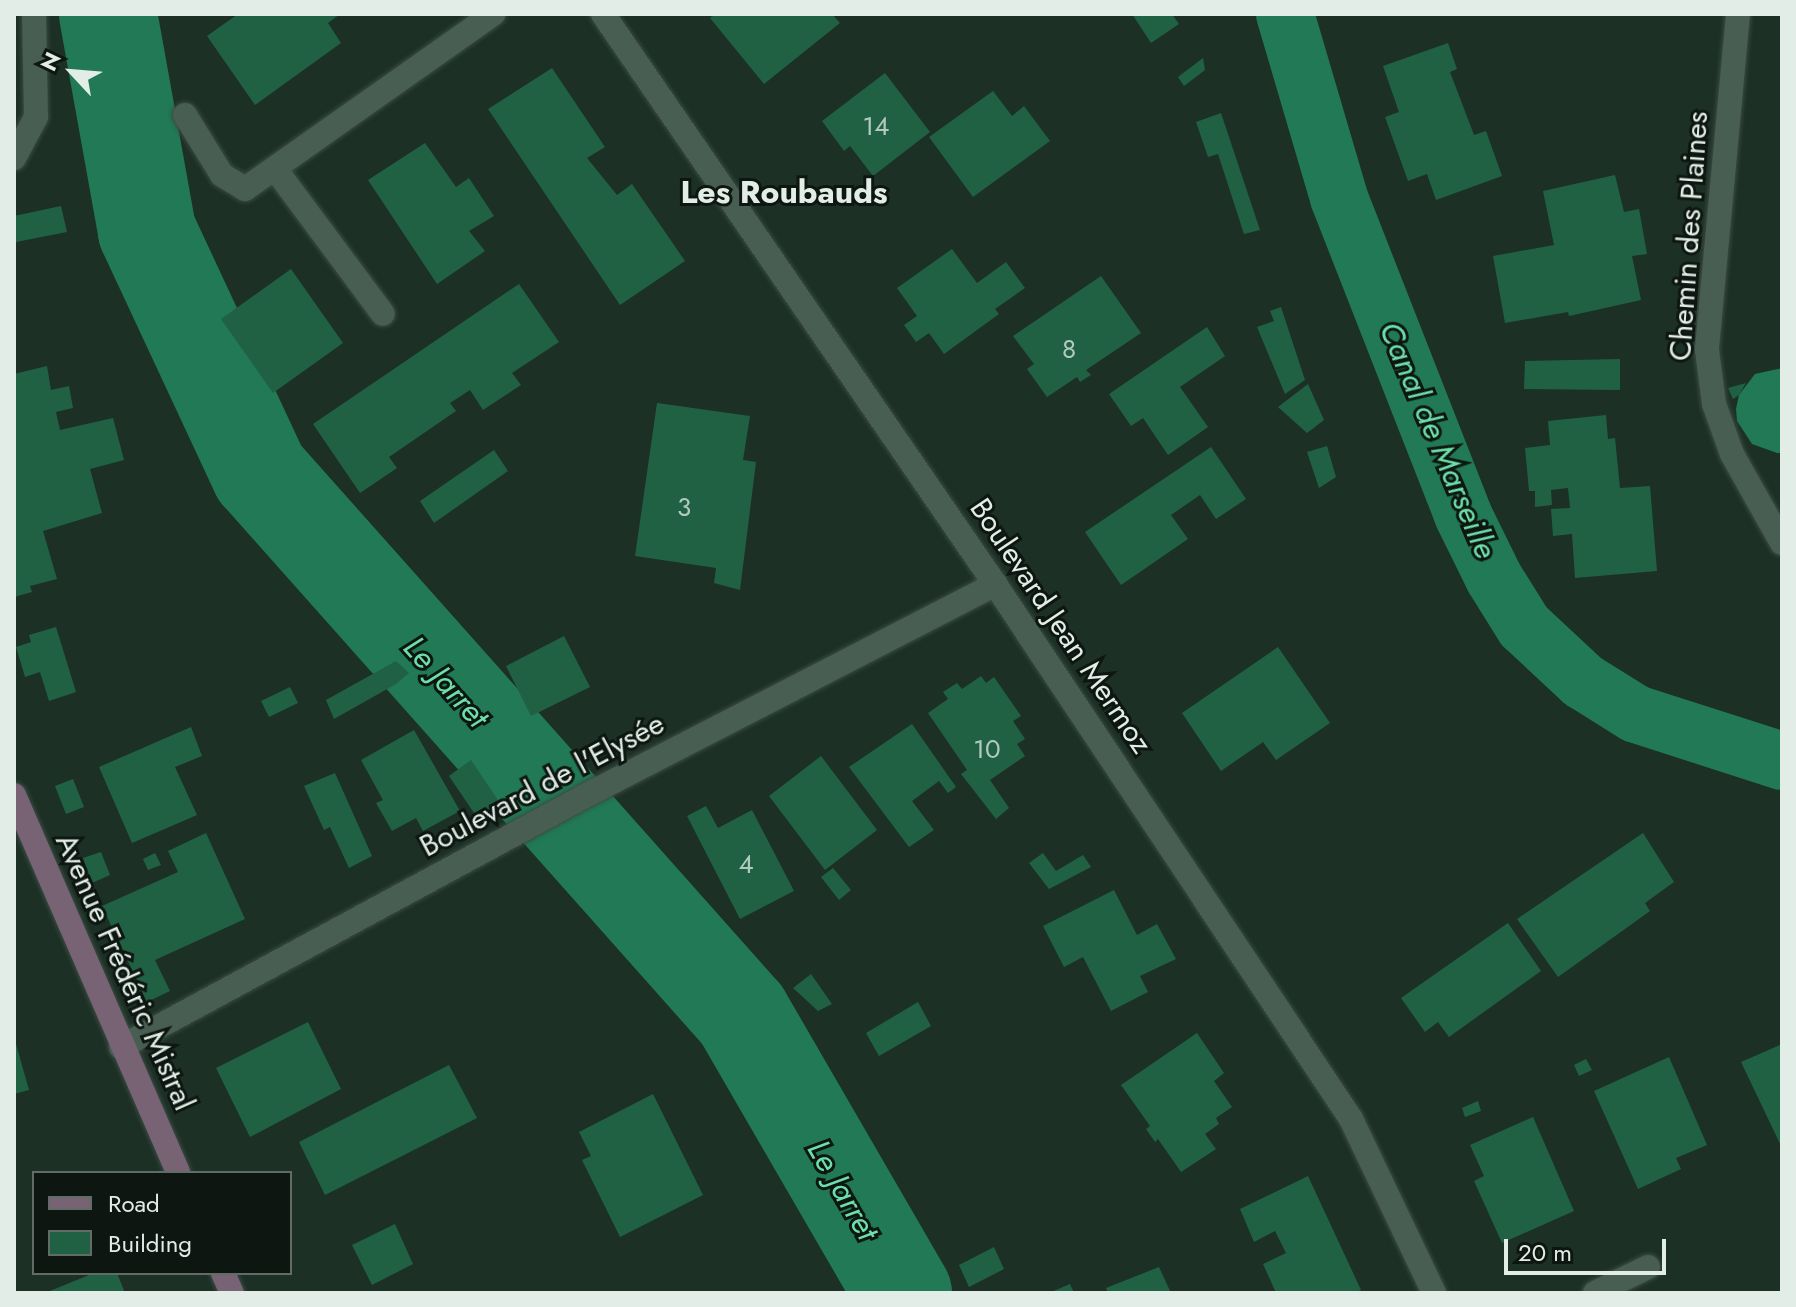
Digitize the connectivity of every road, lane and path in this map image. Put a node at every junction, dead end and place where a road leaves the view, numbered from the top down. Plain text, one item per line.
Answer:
1 (34, 14) edge
2 (493, 14) edge
3 (603, 14) edge
4 (1738, 14) edge
5 (185, 115) dead end
6 (14, 158) edge
7 (276, 170) junction
8 (383, 314) dead end
9 (1782, 543) edge
10 (995, 584) junction
11 (14, 795) edge
12 (121, 1047) junction
13 (177, 1171) edge
14 (1648, 1267) dead end
15 (1434, 1293) edge
16 (1595, 1293) edge

1 - 6 street
2 - 7 street
3 - 10 street, Boulevard Jean Mermoz
4 - 9 street, Chemin des Plaines
5 - 7 street
7 - 8 street
10 - 12 street, Boulevard de l'Elysée
10 - 15 street, Boulevard Jean Mermoz
11 - 12 main road, Avenue Frédéric Mistral
12 - 13 main road, Avenue Frédéric Mistral
14 - 16 street

